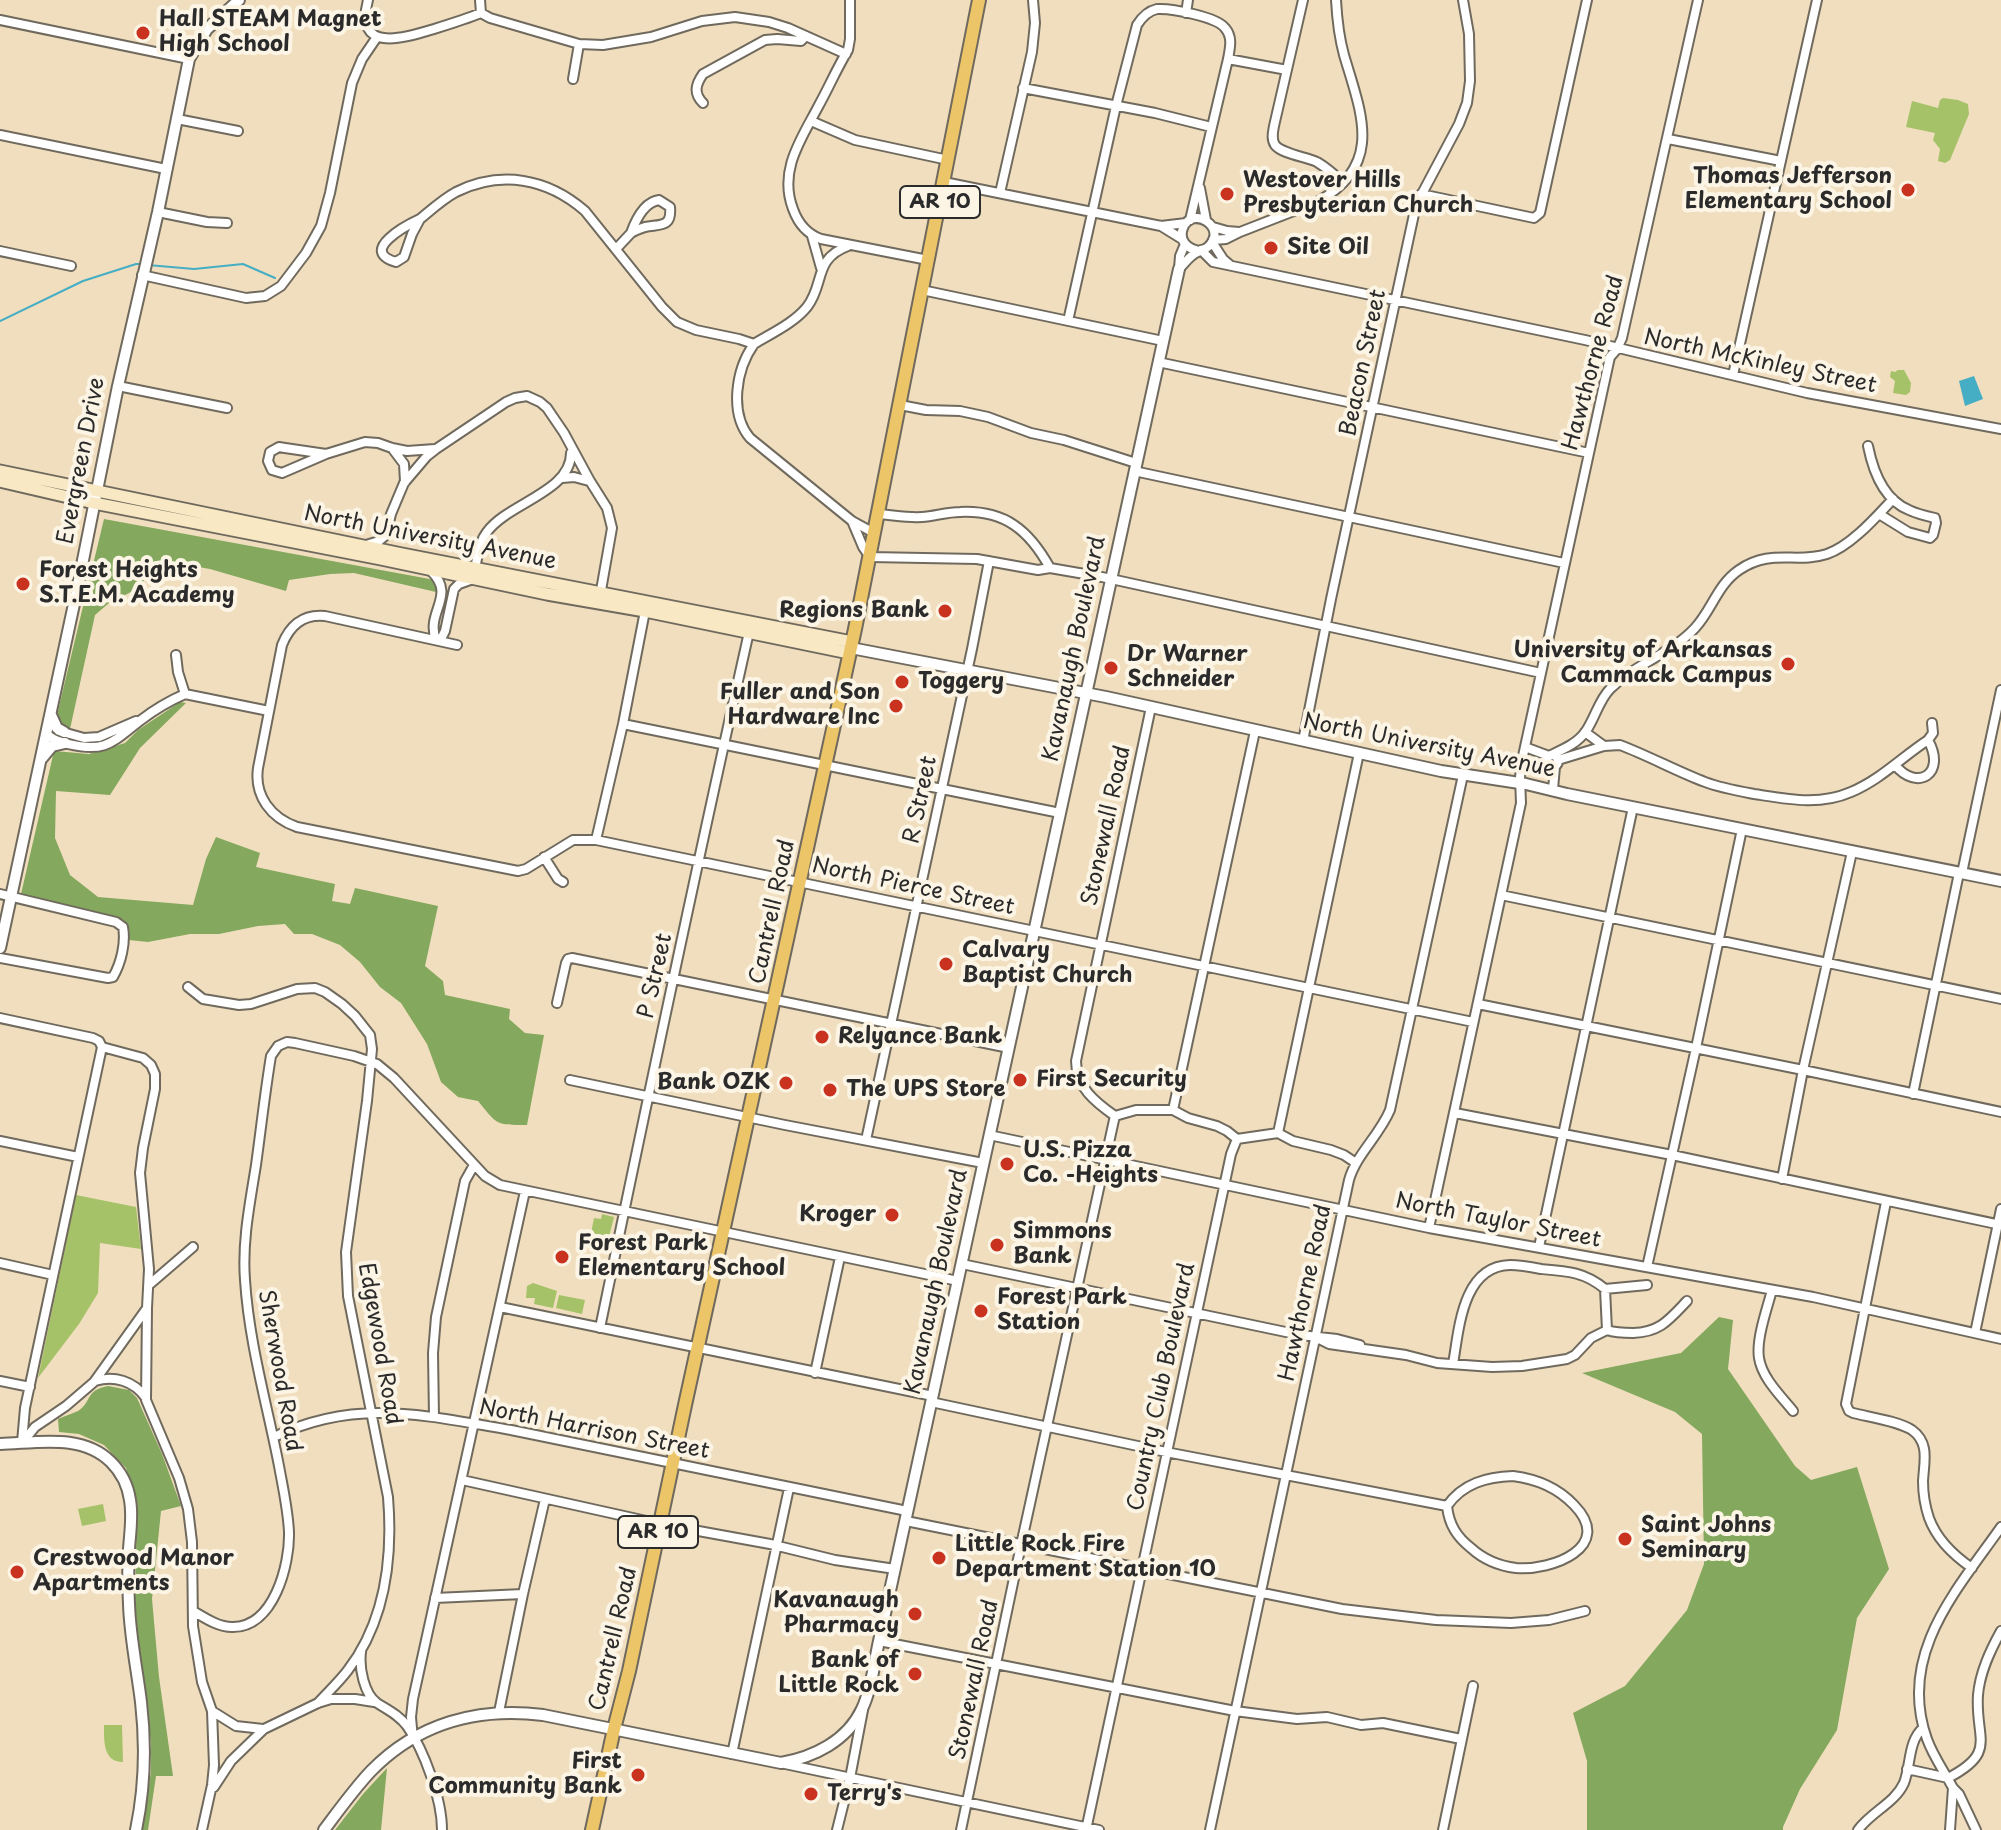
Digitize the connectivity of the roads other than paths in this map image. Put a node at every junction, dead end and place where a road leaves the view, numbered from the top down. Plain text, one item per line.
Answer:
1 (239, 0) edge
2 (368, 0) edge
3 (480, 0) edge
4 (850, 0) edge
5 (979, 0) edge
6 (1033, 0) edge
7 (1188, 0) edge
8 (1303, 0) edge
9 (1336, 0) edge
10 (1463, 0) edge
11 (1587, 0) edge
12 (1698, 0) edge
13 (1817, 0) edge
14 (481, 13) junction
15 (1186, 13) junction
16 (0, 20) edge
17 (806, 36) junction
18 (377, 37) junction
19 (579, 44) junction
20 (846, 54) junction
21 (189, 59) junction
22 (1228, 59) junction
23 (1287, 70) junction
24 (573, 79) dead end
25 (1023, 88) junction
26 (703, 103) dead end
27 (1116, 106) junction
28 (177, 119) junction
29 (811, 121) junction
30 (1211, 127) junction
31 (238, 131) dead end
32 (0, 135) edge
33 (1668, 139) junction
34 (948, 160) junction
35 (1781, 161) junction
36 (166, 169) junction
37 (944, 182) junction
38 (1343, 183) junction
39 (1200, 184) junction
40 (1000, 193) junction
41 (1421, 194) junction
42 (158, 212) junction
43 (1093, 213) junction
44 (420, 219) junction
45 (1188, 222) junction
46 (227, 223) dead end
47 (1210, 223) junction
48 (1161, 226) junction
49 (1240, 232) junction
50 (631, 233) junction
51 (812, 236) junction
52 (1184, 241) junction
53 (1213, 241) junction
54 (848, 246) junction
55 (616, 249) junction
56 (0, 251) edge
57 (1200, 251) junction
58 (928, 260) junction
59 (1231, 265) junction
60 (71, 266) dead end
61 (144, 268) junction
62 (821, 268) junction
63 (1179, 269) junction
64 (922, 290) junction
65 (1396, 302) junction
66 (1068, 321) junction
67 (1163, 341) junction
68 (754, 344) junction
69 (1617, 349) junction
70 (1158, 362) junction
71 (1733, 375) junction
72 (118, 386) junction
73 (900, 405) junction
74 (227, 408) dead end
75 (1373, 409) junction
76 (2001, 429) edge
77 (1868, 446) dead end
78 (392, 448) junction
79 (436, 449) junction
80 (571, 449) junction
81 (1589, 453) junction
82 (326, 454) junction
83 (1135, 467) junction
84 (0, 471) edge
85 (562, 478) junction
86 (0, 481) edge
87 (590, 481) junction
88 (404, 483) junction
89 (95, 497) junction
90 (1893, 499) junction
91 (878, 514) junction
92 (1879, 514) junction
93 (1350, 518) junction
94 (852, 521) junction
95 (874, 533) junction
96 (386, 535) junction
97 (365, 546) junction
98 (402, 554) junction
99 (870, 557) junction
100 (989, 561) junction
101 (1564, 563) junction
102 (1050, 568) junction
103 (430, 569) junction
104 (474, 574) junction
105 (1111, 579) junction
106 (600, 598) junction
107 (645, 611) junction
108 (1326, 626) junction
109 (749, 632) junction
110 (436, 640) junction
111 (457, 645) dead end
112 (851, 648) junction
113 (176, 655) dead end
114 (967, 672) junction
115 (1541, 673) junction
116 (2001, 690) edge
117 (185, 694) junction
118 (1086, 695) junction
119 (1151, 707) junction
120 (269, 711) junction
121 (50, 714) junction
122 (1932, 723) dead end
123 (623, 724) junction
124 (1255, 731) junction
125 (1585, 732) junction
126 (46, 733) junction
127 (65, 737) junction
128 (1928, 740) junction
129 (1303, 741) junction
130 (724, 743) junction
131 (1604, 746) junction
132 (1525, 747) junction
133 (1359, 753) junction
134 (41, 759) junction
135 (1553, 760) junction
136 (825, 765) junction
137 (1895, 765) junction
138 (1463, 775) junction
139 (1520, 783) junction
140 (942, 789) junction
141 (1553, 789) junction
142 (1633, 807) junction
143 (1060, 813) junction
144 (1742, 829) junction
145 (596, 840) junction
146 (1852, 852) junction
147 (544, 857) junction
148 (699, 862) junction
149 (1960, 873) junction
150 (2001, 881) edge
151 (563, 882) dead end
152 (799, 882) junction
153 (6, 895) edge
154 (1501, 895) junction
155 (916, 906) junction
156 (1609, 917) junction
157 (1034, 931) junction
158 (1718, 940) junction
159 (1100, 944) junction
160 (0, 948) edge
161 (0, 958) edge
162 (1828, 963) junction
163 (1204, 966) junction
164 (675, 978) junction
165 (1937, 985) junction
166 (188, 987) dead end
167 (1308, 988) junction
168 (775, 999) junction
169 (2001, 999) edge
170 (557, 1003) dead end
171 (1478, 1004) junction
172 (1413, 1010) junction
173 (0, 1018) edge
174 (1473, 1022) junction
175 (891, 1024) junction
176 (1586, 1027) junction
177 (102, 1047) junction
178 (1009, 1048) junction
179 (1696, 1048) junction
180 (371, 1061) junction
181 (1803, 1070) junction
182 (570, 1080) dead end
183 (1913, 1094) junction
184 (648, 1097) junction
185 (1173, 1110) junction
186 (2001, 1112) edge
187 (1455, 1113) junction
188 (1115, 1116) junction
189 (749, 1117) junction
190 (1278, 1133) junction
191 (989, 1135) junction
192 (1562, 1135) junction
193 (1237, 1139) junction
194 (866, 1140) junction
195 (0, 1141) edge
196 (1672, 1155) junction
197 (78, 1157) junction
198 (1106, 1160) junction
199 (983, 1163) junction
200 (1356, 1163) junction
201 (474, 1165) junction
202 (1782, 1179) junction
203 (1224, 1185) junction
204 (525, 1191) junction
205 (1886, 1202) junction
206 (2001, 1209) edge
207 (1342, 1210) junction
208 (623, 1212) junction
209 (1999, 1225) edge
210 (1429, 1228) junction
211 (724, 1233) junction
212 (193, 1247) dead end
213 (1539, 1247) junction
214 (840, 1257) junction
215 (0, 1263) edge
216 (962, 1264) junction
217 (1647, 1267) junction
218 (53, 1275) junction
219 (958, 1281) junction
220 (150, 1284) junction
221 (1647, 1285) dead end
222 (1077, 1289) junction
223 (1605, 1289) junction
224 (1772, 1290) junction
225 (1687, 1301) dead end
226 (500, 1307) junction
227 (147, 1308) junction
228 (1865, 1309) junction
229 (1196, 1313) junction
230 (600, 1328) junction
231 (1607, 1330) junction
232 (1975, 1333) junction
233 (1315, 1337) junction
234 (2001, 1339) edge
235 (698, 1349) junction
236 (1453, 1364) junction
237 (815, 1373) junction
238 (0, 1381) edge
239 (94, 1382) junction
240 (30, 1387) junction
241 (932, 1399) junction
242 (146, 1400) junction
243 (1793, 1411) dead end
244 (371, 1412) junction
245 (434, 1417) junction
246 (473, 1424) junction
247 (1047, 1426) junction
248 (274, 1437) junction
249 (22, 1443) junction
250 (0, 1444) edge
251 (1166, 1452) junction
252 (673, 1464) junction
253 (1286, 1475) junction
254 (462, 1480) junction
255 (789, 1488) junction
256 (545, 1499) junction
257 (1447, 1506) junction
258 (906, 1516) junction
259 (660, 1524) junction
260 (2001, 1527) edge
261 (1021, 1545) junction
262 (777, 1546) junction
263 (1972, 1568) junction
264 (895, 1569) junction
265 (1140, 1570) junction
266 (523, 1594) junction
267 (1260, 1594) junction
268 (435, 1598) junction
269 (193, 1611) junction
270 (1585, 1611) dead end
271 (2001, 1631) edge
272 (879, 1641) junction
273 (362, 1648) junction
274 (996, 1663) junction
275 (1473, 1686) dead end
276 (1116, 1688) junction
277 (374, 1702) junction
278 (318, 1703) junction
279 (864, 1703) junction
280 (212, 1711) junction
281 (1235, 1711) junction
282 (499, 1712) junction
283 (1923, 1728) junction
284 (264, 1729) junction
285 (614, 1729) junction
286 (413, 1739) junction
287 (1461, 1739) junction
288 (732, 1754) junction
289 (781, 1763) junction
290 (1907, 1769) junction
291 (850, 1778) junction
292 (1948, 1778) junction
293 (1953, 1788) junction
294 (210, 1795) junction
295 (967, 1802) junction
296 (1086, 1829) edge
297 (136, 1830) edge
298 (202, 1830) edge
299 (324, 1830) edge
300 (442, 1830) edge
301 (592, 1830) edge
302 (837, 1830) edge
303 (961, 1830) edge
304 (1099, 1830) edge
305 (1210, 1830) edge
306 (1443, 1830) edge
307 (1858, 1830) edge
308 (1950, 1830) edge
309 (1976, 1830) edge

1 - 21 street, Evergreen Drive
2 - 18 street
3 - 14 street
4 - 20 street
5 - 34 main road, Cantrell Road / AR 10
6 - 25 street
7 - 15 street
8 - 23 street
9 - 38 street
10 - 41 street, Beacon Street
11 - 41 street
12 - 33 street, Hawthorne Road
13 - 35 street
14 - 18 street
14 - 19 street
15 - 22 street
15 - 27 street
16 - 21 street
17 - 19 street
17 - 20 street
17 - 26 street
18 - 61 street
19 - 24 street
20 - 29 street
21 - 28 street, Evergreen Drive
22 - 23 street
22 - 30 street
23 - 38 street
25 - 27 street
25 - 40 street
27 - 30 street
27 - 43 street
28 - 31 street
28 - 36 street, Evergreen Drive
29 - 34 street
29 - 51 street
30 - 39 street
32 - 36 street
33 - 35 street
33 - 69 street, Hawthorne Road
34 - 37 main road, Cantrell Road / AR 10
35 - 71 street
36 - 42 street, Evergreen Drive
37 - 40 street
37 - 58 main road, Cantrell Road / AR 10
38 - 49 street
39 - 45 street
39 - 47 street
40 - 43 street
41 - 65 street, Beacon Street
42 - 46 street
42 - 61 street, Evergreen Drive
43 - 48 street
43 - 66 street
44 - 44 street
44 - 55 street
45 - 47 street
45 - 48 street
45 - 52 street
47 - 49 street
47 - 53 street
48 - 52 street
49 - 53 street
50 - 50 street
50 - 55 street
51 - 54 street
51 - 62 street
52 - 57 street
52 - 63 street
53 - 57 street
53 - 59 street
54 - 58 street
54 - 62 street
55 - 68 street
56 - 60 street
57 - 59 street, North McKinley Street
57 - 63 street
58 - 64 main road, Cantrell Road / AR 10
59 - 65 street, North McKinley Street
61 - 72 street, Evergreen Drive
62 - 68 street
63 - 67 street, Kavanaugh Boulevard
64 - 66 street
64 - 73 main road, Cantrell Road / AR 10
65 - 69 street, North McKinley Street
65 - 75 street, Beacon Street
66 - 67 street
67 - 70 street, Kavanaugh Boulevard
68 - 94 street
69 - 71 street, North McKinley Street
69 - 81 street, Hawthorne Road
70 - 75 street
70 - 83 street, Kavanaugh Boulevard
71 - 76 street, North McKinley Street
72 - 74 street
72 - 89 street, Evergreen Drive
73 - 83 street
73 - 91 main road, Cantrell Road / AR 10
75 - 81 street
75 - 93 street, Beacon Street
77 - 90 street
78 - 79 street
78 - 82 street
78 - 88 street
79 - 80 street
79 - 88 street
80 - 85 street
80 - 87 street
81 - 101 street, Hawthorne Road
82 - 82 street
83 - 93 street
83 - 105 street, Kavanaugh Boulevard
84 - 89 main road, North University Avenue
85 - 87 street
85 - 104 street
86 - 89 main road, North University Avenue
87 - 106 street
88 - 96 street
89 - 97 main road, North University Avenue
89 - 103 main road, North University Avenue
89 - 121 street, Evergreen Drive
90 - 92 street
90 - 92 street
91 - 95 main road, Cantrell Road / AR 10
91 - 102 street
92 - 125 street
93 - 101 street
93 - 108 street, Beacon Street
94 - 95 street
94 - 99 street
95 - 99 main road, Cantrell Road / AR 10
96 - 97 street
96 - 98 street
97 - 98 main road, North University Avenue
98 - 104 main road, North University Avenue
99 - 100 street
99 - 112 main road, Cantrell Road / AR 10
100 - 102 street
100 - 114 street, R Street
101 - 115 street, Hawthorne Road
102 - 105 street
103 - 104 main road, North University Avenue
103 - 110 street
104 - 106 main road, North University Avenue
104 - 110 street
105 - 108 street
105 - 118 street, Kavanaugh Boulevard
106 - 107 main road, North University Avenue
106 - 112 main road, North University Avenue
107 - 109 main road, North University Avenue
107 - 123 street
108 - 115 street
108 - 129 street, Beacon Street
109 - 112 main road, North University Avenue
109 - 130 street, P Street
110 - 111 street
110 - 120 street, North Pierce Street
112 - 114 street, North University Avenue
112 - 136 main road, Cantrell Road / AR 10
113 - 117 street
114 - 118 street, North University Avenue
114 - 140 street, R Street
115 - 132 street, Hawthorne Road
116 - 149 street
117 - 120 street
117 - 127 street
118 - 119 street, North University Avenue
118 - 143 street, Kavanaugh Boulevard
119 - 124 street, North University Avenue
119 - 159 street, Stonewall Road
120 - 147 street, North Pierce Street
121 - 126 street, Evergreen Drive
121 - 127 street
122 - 128 street
123 - 130 street
123 - 145 street
124 - 129 street, North University Avenue
124 - 163 street
125 - 131 street
125 - 135 street
126 - 127 street
126 - 134 street, Evergreen Drive
127 - 134 street
128 - 137 street
128 - 137 street
129 - 133 street, North University Avenue
130 - 136 street
130 - 148 street, P Street
131 - 135 street
131 - 137 street
132 - 135 street
132 - 139 street, Hawthorne Road
133 - 138 street, North University Avenue
133 - 167 street
134 - 153 street, Evergreen Drive
135 - 141 street
136 - 140 street
136 - 152 main road, Cantrell Road / AR 10
138 - 139 street, North University Avenue
138 - 172 street, Hawthorne Road
139 - 141 street, North University Avenue
139 - 154 street, Hawthorne Road
140 - 143 street
140 - 155 street, R Street
141 - 142 street, North University Avenue
142 - 144 street, North University Avenue
142 - 156 street
143 - 157 street, Kavanaugh Boulevard
144 - 146 street, North University Avenue
144 - 158 street
145 - 147 street, North Pierce Street
145 - 148 street, North Pierce Street
146 - 149 street, North University Avenue
146 - 162 street
147 - 151 street
148 - 152 street, North Pierce Street
148 - 164 street, P Street
149 - 150 street, North University Avenue
149 - 165 street
152 - 155 street, North Pierce Street
152 - 168 main road, Cantrell Road / AR 10
153 - 160 street, Evergreen Drive
153 - 161 street
154 - 156 street
154 - 171 street, Hawthorne Road
155 - 157 street, North Pierce Street
155 - 175 street, R Street
156 - 158 street
156 - 176 street
157 - 159 street, North Pierce Street
157 - 178 street, Kavanaugh Boulevard
158 - 162 street
158 - 179 street
159 - 163 street, North Pierce Street
159 - 188 street, Stonewall Road
162 - 165 street
162 - 181 street
163 - 167 street, North Pierce Street
163 - 185 street
164 - 168 street
164 - 170 street
164 - 184 street, P Street
165 - 169 street
165 - 183 street
166 - 180 street, Edgewood Road
167 - 172 street, North Pierce Street
167 - 190 street
168 - 175 street
168 - 189 main road, Cantrell Road / AR 10
171 - 174 street, Hawthorne Road
171 - 176 street
172 - 174 street, North Pierce Street
172 - 200 street, Hawthorne Road
173 - 177 street
174 - 187 street, Hawthorne Road
175 - 178 street
175 - 194 street, R Street
176 - 179 street
176 - 192 street
177 - 197 street
177 - 220 street
178 - 191 street, Kavanaugh Boulevard
179 - 181 street
179 - 196 street
180 - 201 street
180 - 244 street, Edgewood Road
180 - 248 street, Sherwood Road
181 - 183 street
181 - 202 street
182 - 184 street
183 - 186 street
184 - 189 street
184 - 208 street, P Street
185 - 188 street
185 - 193 street
187 - 192 street
187 - 210 street, Hawthorne Road
188 - 198 street, Stonewall Road
189 - 194 street
189 - 211 main road, Cantrell Road / AR 10
190 - 193 street
190 - 200 street
191 - 198 street, North Taylor Street
191 - 199 street, Kavanaugh Boulevard
192 - 196 street
192 - 213 street
193 - 203 street, Country Club Boulevard
194 - 199 street
195 - 197 street
196 - 202 street
196 - 217 street
197 - 218 street
198 - 203 street, North Taylor Street
198 - 222 street, Stonewall Road
199 - 216 street, Kavanaugh Boulevard
200 - 207 street, Hawthorne Road
201 - 204 street
201 - 245 street
202 - 205 street
203 - 207 street, North Taylor Street
203 - 229 street, Country Club Boulevard
204 - 208 street
204 - 226 street
205 - 209 street
205 - 228 street
206 - 209 street
207 - 210 street, North Taylor Street
207 - 233 street, Hawthorne Road
208 - 211 street
208 - 230 street, P Street
209 - 232 street
210 - 213 street, North Taylor Street
211 - 214 street
211 - 235 main road, Cantrell Road / AR 10
212 - 220 street
213 - 217 street, North Taylor Street
214 - 219 street
214 - 237 street
215 - 218 street
216 - 219 street, Kavanaugh Boulevard
216 - 222 street
217 - 224 street, North Taylor Street
218 - 240 street
219 - 241 street, Kavanaugh Boulevard
220 - 227 street
221 - 223 street
222 - 229 street
222 - 247 street, Stonewall Road
223 - 231 street
223 - 236 street
224 - 228 street, North Taylor Street
224 - 243 street
225 - 231 street
226 - 230 street
226 - 246 street
227 - 239 street
227 - 242 street
228 - 232 street, North Taylor Street
228 - 263 street
229 - 233 street
229 - 251 street, Country Club Boulevard
230 - 235 street
231 - 236 street
232 - 234 street, North Taylor Street
233 - 236 street
233 - 253 street, Hawthorne Road
235 - 237 street
235 - 252 main road, Cantrell Road / AR 10
237 - 241 street
238 - 240 street
239 - 242 street
239 - 249 street
240 - 249 street
241 - 247 street
241 - 258 street, Kavanaugh Boulevard
242 - 269 street
244 - 245 street, North Harrison Street
244 - 248 street, North Harrison Street
244 - 273 street, Edgewood Road
245 - 246 street, North Harrison Street
246 - 252 street, North Harrison Street
246 - 254 street
247 - 251 street
247 - 261 street, Stonewall Road
248 - 269 street, Sherwood Road
249 - 250 street
249 - 297 street
251 - 253 street
251 - 265 street, Country Club Boulevard
252 - 255 street, North Harrison Street
252 - 259 main road, Cantrell Road / AR 10
253 - 257 street
253 - 267 street, Hawthorne Road
254 - 256 street
254 - 268 street
255 - 258 street, North Harrison Street
255 - 262 street
256 - 259 street
256 - 266 street
257 - 257 street
258 - 261 street, North Harrison Street
258 - 264 street, Kavanaugh Boulevard
259 - 262 street
259 - 285 main road, Cantrell Road / AR 10
260 - 263 street
261 - 265 street, North Harrison Street
261 - 274 street, Stonewall Road
262 - 264 street
262 - 288 street
263 - 283 street
264 - 272 street, Kavanaugh Boulevard
265 - 267 street, North Harrison Street
265 - 276 street, Country Club Boulevard
266 - 268 street
266 - 282 street
267 - 270 street, North Harrison Street
267 - 281 street, Hawthorne Road
268 - 286 street
269 - 280 street
271 - 292 street
272 - 274 street
272 - 279 street, Kavanaugh Boulevard
273 - 277 street
273 - 278 street, Edgewood Road
274 - 276 street
274 - 295 street, Stonewall Road
275 - 287 street
276 - 281 street
276 - 296 street, Country Club Boulevard
277 - 278 street
277 - 286 street
278 - 284 street
279 - 289 street, Kavanaugh Boulevard
279 - 291 street
280 - 284 street
280 - 294 street
281 - 287 street
281 - 305 street, Hawthorne Road
282 - 285 street, Kavanaugh Boulevard
282 - 286 street, Kavanaugh Boulevard
283 - 290 street
283 - 292 street
284 - 294 street
285 - 288 street, Kavanaugh Boulevard
285 - 301 main road, Cantrell Road / AR 10
286 - 299 street, Kavanaugh Boulevard
286 - 300 street
287 - 306 street
288 - 289 street, Kavanaugh Boulevard
289 - 291 street
290 - 292 street
290 - 307 street
291 - 295 street
291 - 302 street
292 - 293 street
293 - 308 street
293 - 309 street
294 - 298 street
295 - 296 street
295 - 303 street, Stonewall Road
296 - 304 street

